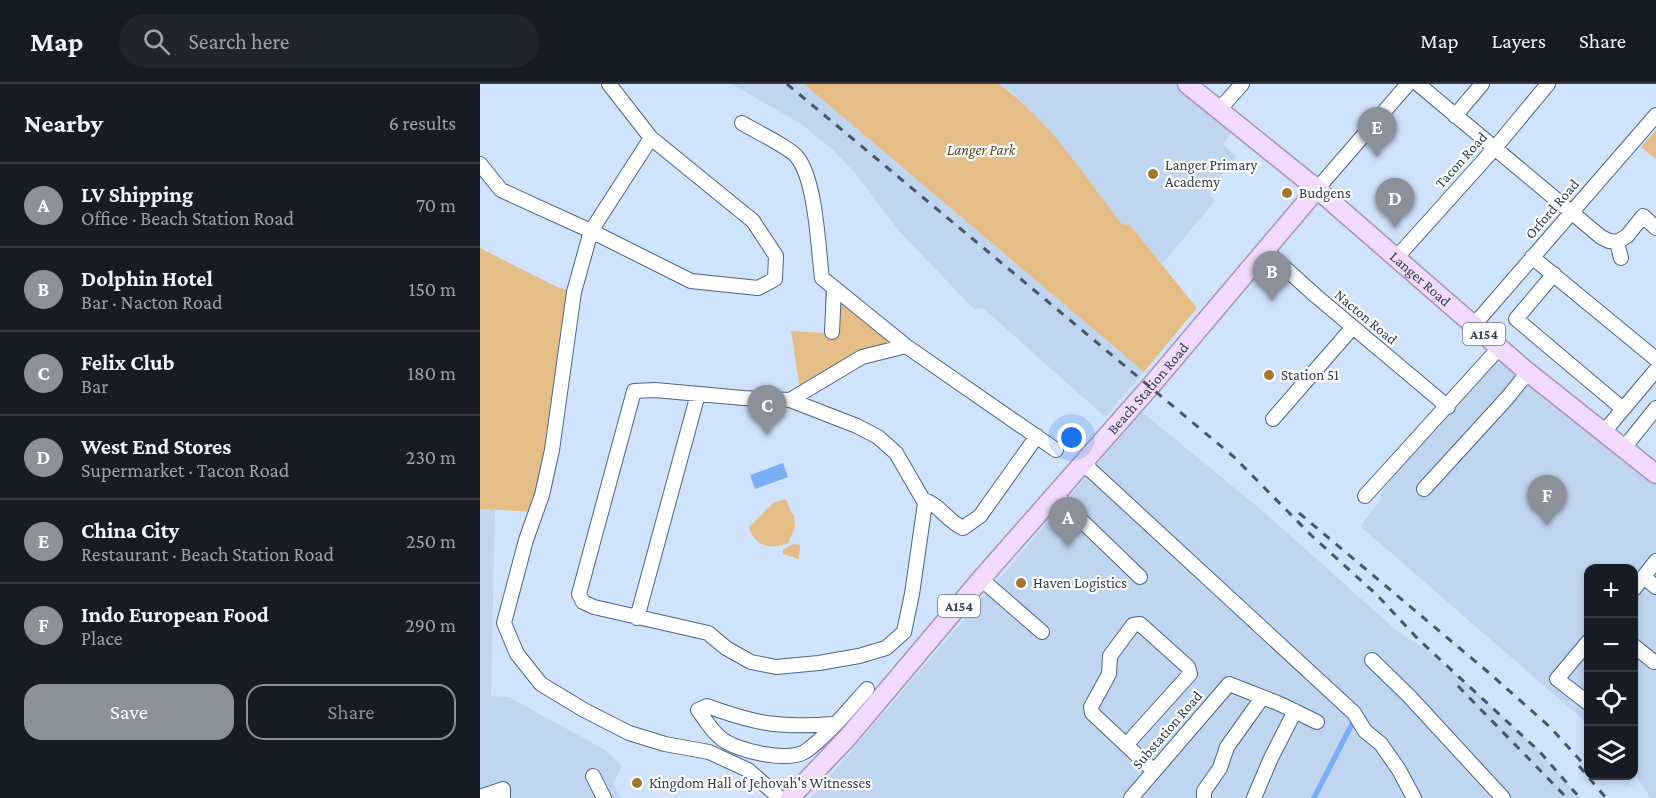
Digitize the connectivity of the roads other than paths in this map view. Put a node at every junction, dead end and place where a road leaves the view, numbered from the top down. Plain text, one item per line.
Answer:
1 (609, 84) edge
2 (1187, 84) edge
3 (1242, 84) edge
4 (1408, 84) edge
5 (1418, 84) edge
6 (1482, 84) edge
7 (1548, 84) edge
8 (1218, 111) junction
9 (1656, 115) edge
10 (1455, 116) junction
11 (742, 123) dead end
12 (651, 138) junction
13 (1494, 149) junction
14 (480, 164) edge
15 (1317, 189) junction
16 (1570, 212) junction
17 (1656, 228) edge
18 (591, 231) junction
19 (1617, 242) junction
20 (1265, 250) junction
21 (1397, 256) junction
22 (1532, 257) junction
23 (1620, 258) dead end
24 (1554, 274) junction
25 (834, 288) junction
26 (1474, 325) junction
27 (1353, 327) junction
28 (832, 332) dead end
29 (906, 346) junction
30 (1499, 348) junction
31 (1656, 359) edge
32 (1656, 370) edge
33 (1528, 372) junction
34 (698, 394) junction
35 (789, 400) junction
36 (1448, 407) junction
37 (1656, 408) edge
38 (1623, 409) junction
39 (1273, 419) dead end
40 (1603, 433) junction
41 (1037, 436) junction
42 (1624, 448) junction
43 (1056, 450) dead end
44 (1083, 462) junction
45 (1656, 474) edge
46 (1424, 489) dead end
47 (1055, 495) junction
48 (1365, 496) dead end
49 (924, 500) junction
50 (1656, 561) edge
51 (1140, 577) dead end
52 (1644, 577) junction
53 (981, 579) junction
54 (1638, 584) edge
55 (1656, 587) edge
56 (637, 618) junction
57 (1042, 632) dead end
58 (899, 638) junction
59 (1584, 647) edge
60 (1638, 649) edge
61 (918, 655) junction
62 (1372, 660) dead end
63 (1654, 662) dead end
64 (867, 689) dead end
65 (1262, 698) junction
66 (1584, 700) edge
67 (1294, 711) junction
68 (1317, 722) dead end
69 (833, 724) junction
70 (1126, 745) junction
71 (1154, 771) junction
72 (593, 776) dead end
73 (503, 794) edge
74 (480, 797) edge
75 (604, 798) edge
76 (780, 798) edge
77 (790, 798) edge
78 (1131, 798) edge
79 (1204, 798) edge
80 (1254, 798) edge
81 (1414, 798) edge
82 (1503, 798) edge

1 - 12 street
2 - 8 main road, Langer Road / A154
3 - 8 street
4 - 15 street, Beach Station Road
5 - 10 street
6 - 10 street
7 - 13 street, Tacon Road
8 - 15 main road, Langer Road / A154
9 - 16 street, Orford Road
10 - 13 street
11 - 25 street
12 - 18 street
12 - 18 street
13 - 16 street
13 - 21 street, Tacon Road
14 - 18 street
15 - 20 main road, Beach Station Road / A154
15 - 21 main road, Langer Road / A154
16 - 19 street
16 - 22 street, Orford Road
17 - 19 street
18 - 76 street
19 - 23 street
20 - 27 street, Nacton Road
20 - 44 main road, Beach Station Road / A154
21 - 26 main road, Langer Road / A154
22 - 24 street
22 - 26 street, Orford Road
24 - 31 street
24 - 38 street
25 - 28 street
25 - 29 street
26 - 30 main road, Langer Road / A154
27 - 36 street, Nacton Road
27 - 39 street
29 - 35 street
29 - 41 street
30 - 33 main road, Langer Road / A154
30 - 36 street
32 - 38 street
33 - 40 main road, Langer Road / A154
33 - 46 street
34 - 35 street
34 - 56 street
34 - 56 street
35 - 49 street
36 - 48 street
37 - 42 street
38 - 40 street
40 - 42 main road, Langer Road / A154
41 - 43 street
41 - 49 street
42 - 45 main road, Langer Road / A154
44 - 47 main road, Beach Station Road / A154
44 - 81 street
47 - 51 street
47 - 53 main road, Beach Station Road / A154
49 - 58 street
50 - 52 street
52 - 54 street
52 - 55 street
53 - 57 street
53 - 61 main road, Beach Station Road / A154
56 - 58 street
58 - 61 street
59 - 66 street
60 - 63 street
61 - 77 main road, Beach Station Road / A154
62 - 82 street
64 - 69 street
65 - 67 street
65 - 71 street, Substation Road
65 - 79 street
67 - 68 street
67 - 80 street
69 - 69 street
70 - 70 street
70 - 71 street
71 - 78 street, Substation Road
72 - 75 street
73 - 74 street

